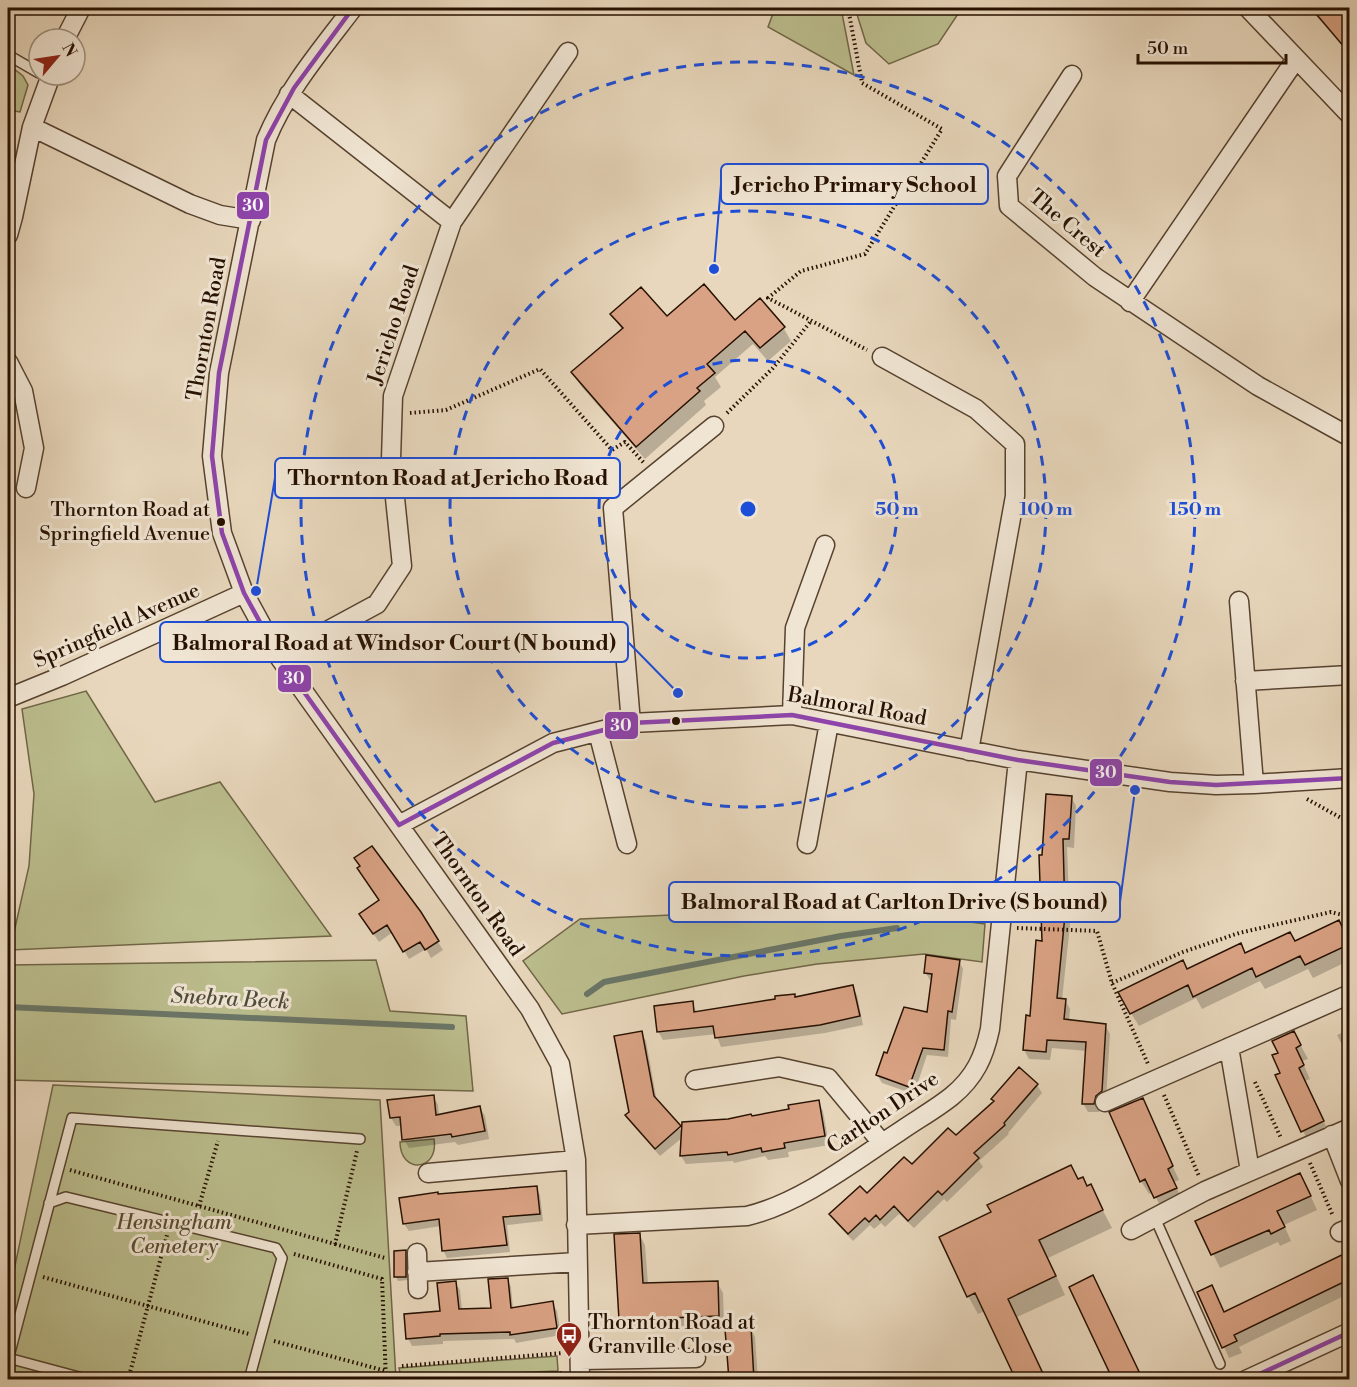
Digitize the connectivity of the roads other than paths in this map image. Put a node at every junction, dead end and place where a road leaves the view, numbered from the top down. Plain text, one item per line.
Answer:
1 (81, 8) edge
2 (353, 8) edge
3 (1248, 8) edge
4 (71, 27) edge
5 (568, 52) dead end
6 (8, 55) edge
7 (1296, 58) junction
8 (27, 65) edge
9 (1072, 75) dead end
10 (43, 87) edge
11 (289, 94) junction
12 (1350, 115) edge
13 (32, 126) junction
14 (251, 220) junction
15 (452, 222) junction
16 (8, 235) edge
17 (1130, 302) junction
18 (882, 357) road end
19 (8, 362) edge
20 (714, 426) road end
21 (1350, 437) edge
22 (26, 488) dead end
23 (825, 545) dead end
24 (244, 593) junction
25 (1239, 600) dead end
26 (279, 657) junction
27 (1350, 675) edge
28 (1245, 681) junction
29 (8, 698) edge
30 (792, 715) junction
31 (631, 723) junction
32 (829, 723) junction
33 (598, 732) junction
34 (969, 751) junction
35 (1018, 760) junction
36 (1350, 778) edge
37 (1254, 784) junction
38 (399, 825) junction
39 (627, 844) dead end
40 (807, 844) dead end
41 (1350, 994) edge
42 (1229, 1047) junction
43 (695, 1080) dead end
44 (1105, 1102) dead end
45 (1350, 1128) edge
46 (1332, 1135) junction
47 (360, 1139) road end
48 (882, 1143) junction
49 (444, 1153) dead end
50 (576, 1160) junction
51 (1250, 1171) junction
52 (1350, 1181) edge
53 (49, 1203) junction
54 (1155, 1218) junction
55 (576, 1226) junction
56 (1131, 1230) dead end
57 (417, 1253) dead end
58 (577, 1262) junction
59 (1350, 1332) edge
60 (696, 1358) dead end
61 (8, 1359) edge
62 (1220, 1364) dead end
63 (580, 1366) edge
64 (90, 1380) edge
65 (249, 1380) edge
66 (1246, 1380) edge

1 - 4 street
2 - 11 street, Thornton Road
3 - 7 street
5 - 15 street, Jericho Road
6 - 8 lane
7 - 12 street
7 - 17 street
9 - 17 street, The Crest
10 - 13 street
11 - 14 street, Thornton Road
11 - 15 street
13 - 14 street
13 - 16 street
14 - 24 street, Thornton Road
15 - 26 street, Jericho Road
17 - 21 street, The Crest
18 - 34 street
19 - 22 street
20 - 31 street
23 - 30 street
24 - 26 street, Thornton Road
24 - 29 street, Springfield Avenue
25 - 28 street
26 - 38 street, Thornton Road
27 - 28 street
28 - 37 street
30 - 31 street, Balmoral Road
30 - 32 street, Balmoral Road
31 - 33 street, Balmoral Road
32 - 34 street, Balmoral Road
32 - 40 street
33 - 38 street, Balmoral Road
33 - 39 street
34 - 35 street, Balmoral Road
35 - 37 street, Balmoral Road
35 - 48 street, Carlton Drive
36 - 37 street, Balmoral Road
38 - 50 street, Thornton Road
41 - 42 street
42 - 44 street
42 - 51 street
43 - 48 street
45 - 46 street
46 - 51 street
46 - 52 street
47 - 53 lane
48 - 55 street, Carlton Drive
49 - 50 street
50 - 55 street, Thornton Road
51 - 54 street
53 - 61 lane
53 - 65 lane
54 - 56 street
54 - 62 lane
55 - 58 street, Thornton Road
57 - 58 street
58 - 63 street, Thornton Road
59 - 66 street
60 - 63 street
61 - 64 lane

